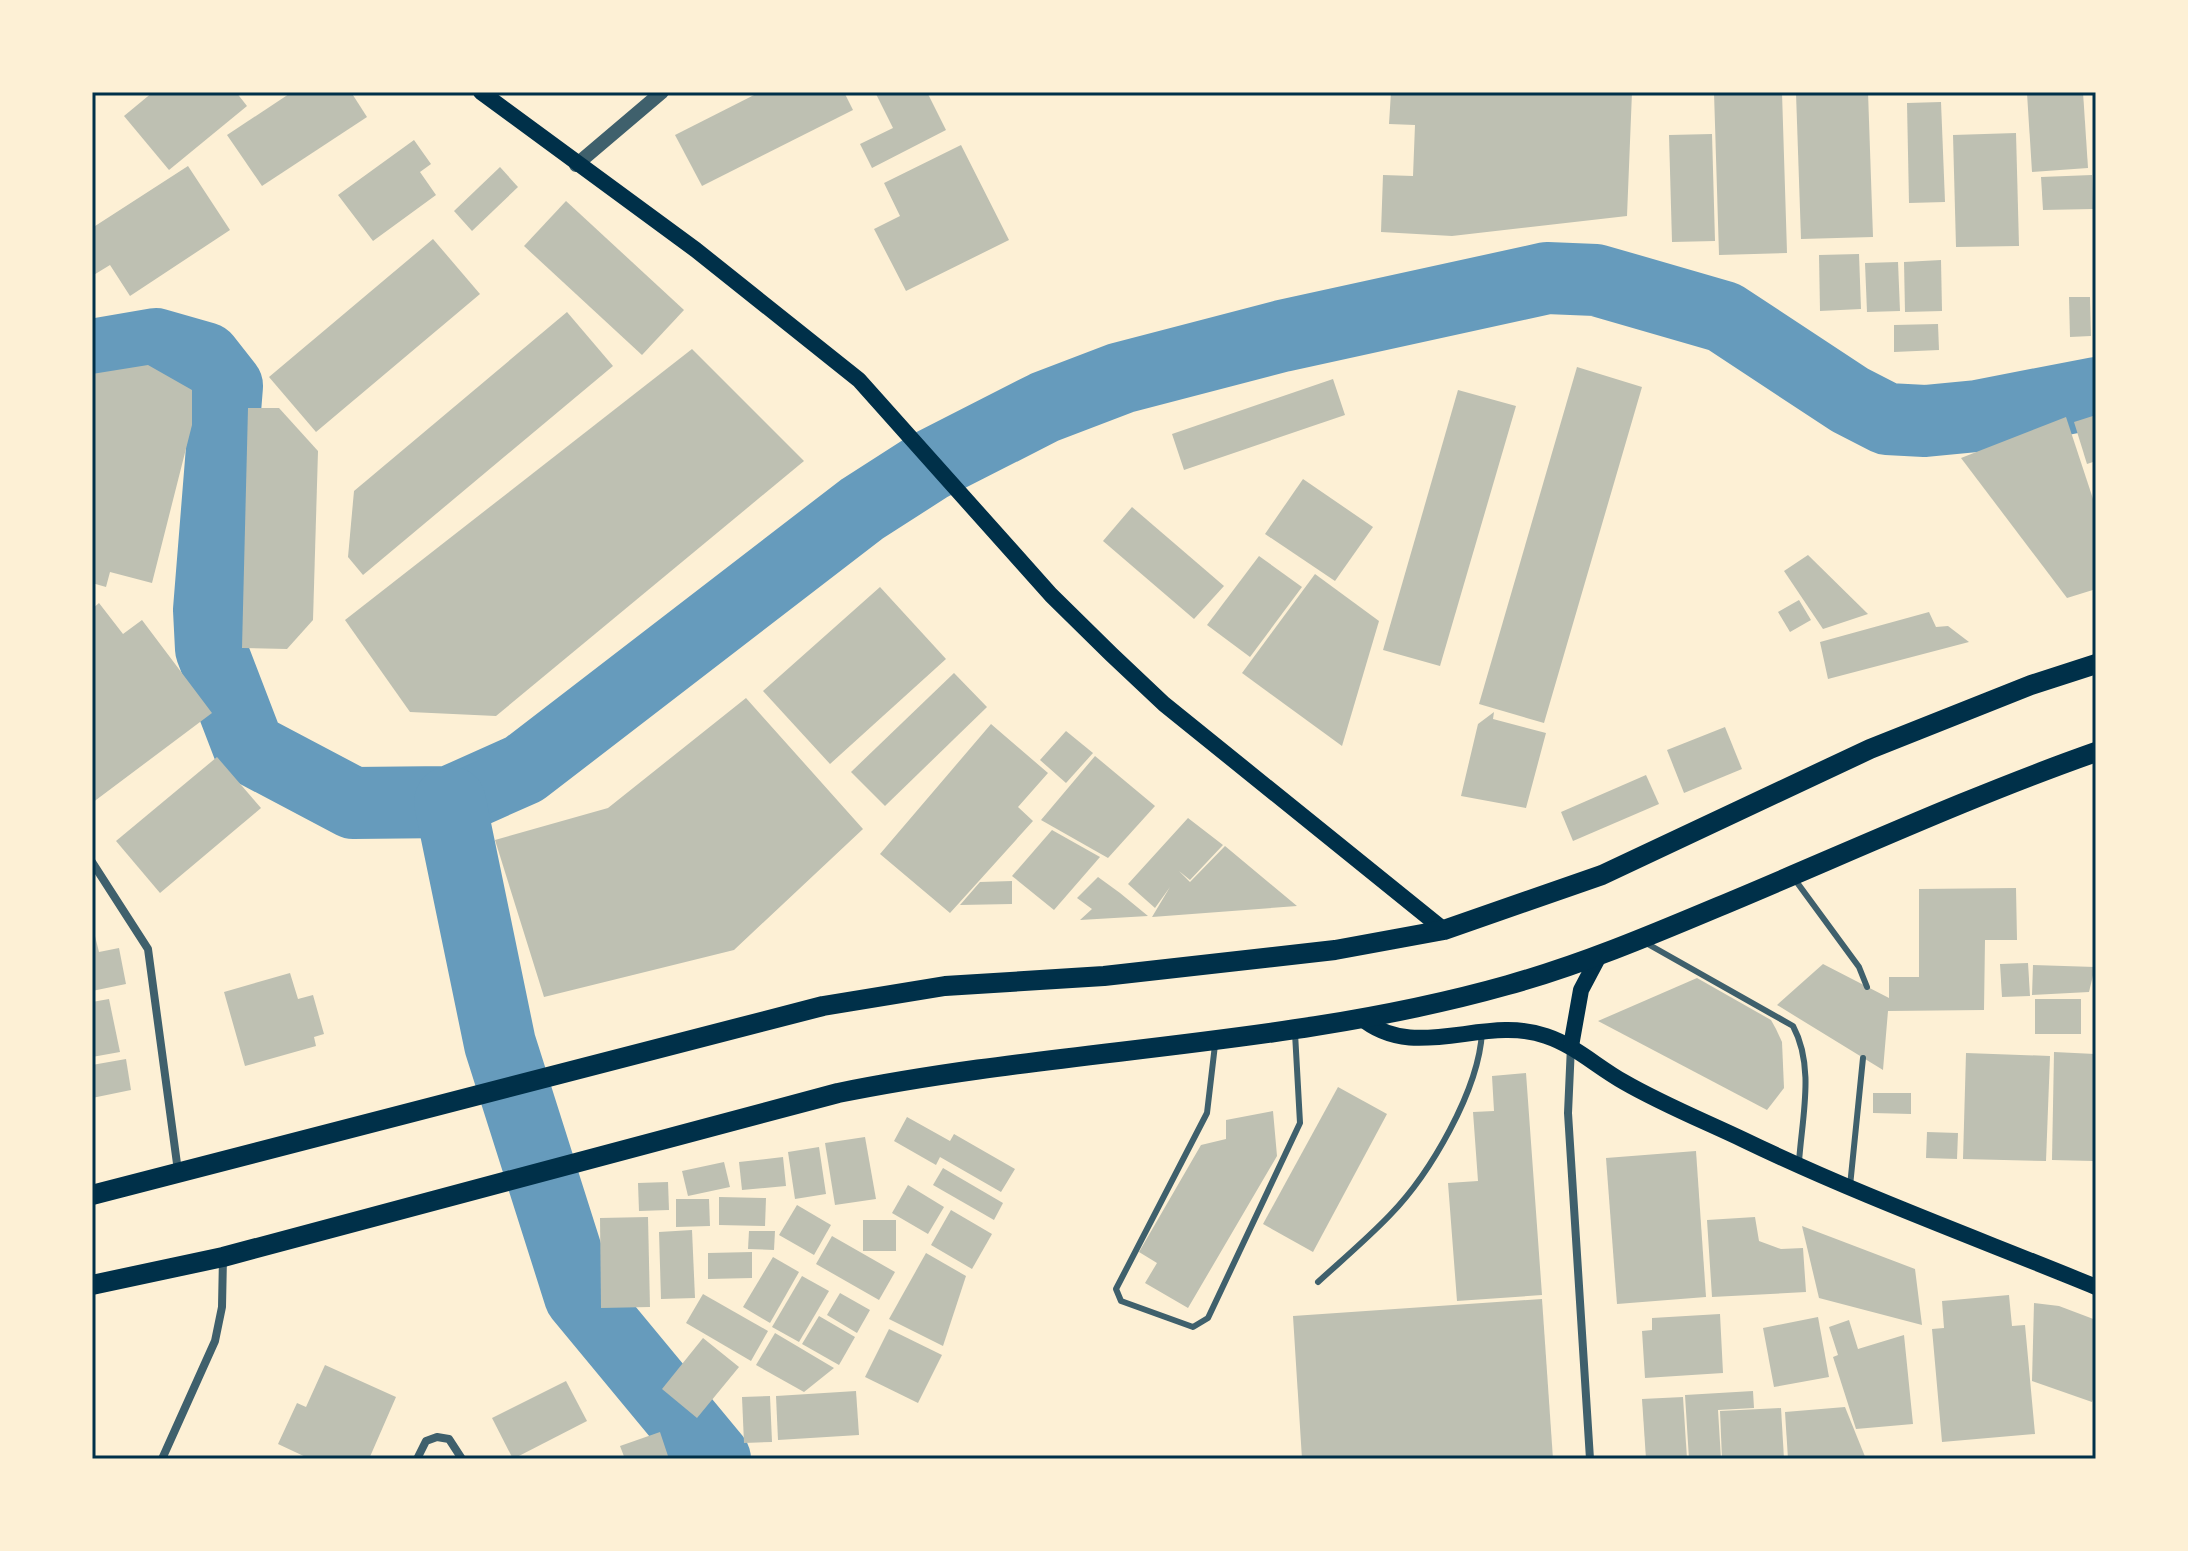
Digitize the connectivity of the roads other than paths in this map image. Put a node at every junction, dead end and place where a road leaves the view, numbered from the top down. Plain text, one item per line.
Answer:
1 (481, 92) edge
2 (662, 92) edge
3 (576, 165) junction
4 (2096, 664) edge
5 (2096, 752) edge
6 (92, 862) edge
7 (1792, 876) junction
8 (1444, 930) junction
9 (1639, 940) junction
10 (1599, 956) junction
11 (1867, 987) dead end
12 (1360, 1017) junction
13 (1294, 1028) junction
14 (1482, 1032) junction
15 (1215, 1041) junction
16 (1571, 1046) junction
17 (1863, 1058) dead end
18 (1799, 1164) junction
19 (178, 1175) junction
20 (1850, 1186) junction
21 (92, 1195) edge
22 (223, 1257) junction
23 (1318, 1282) dead end
24 (92, 1285) edge
25 (2096, 1287) edge
26 (162, 1459) edge
27 (417, 1459) edge
28 (462, 1459) edge
29 (1590, 1459) edge

1 - 3 main road
2 - 3 street
3 - 8 main road
4 - 8 main road
5 - 7 main road
6 - 19 street
7 - 9 main road
7 - 11 lane
8 - 19 main road
9 - 10 main road
9 - 18 lane
10 - 12 main road
10 - 16 main road
12 - 13 main road
12 - 14 main road
13 - 15 main road
13 - 15 lane
14 - 16 main road
14 - 23 lane
15 - 22 main road
16 - 18 main road
16 - 29 street
17 - 20 lane
18 - 20 main road
19 - 21 main road
20 - 25 main road
22 - 24 main road
22 - 26 street
27 - 28 street

